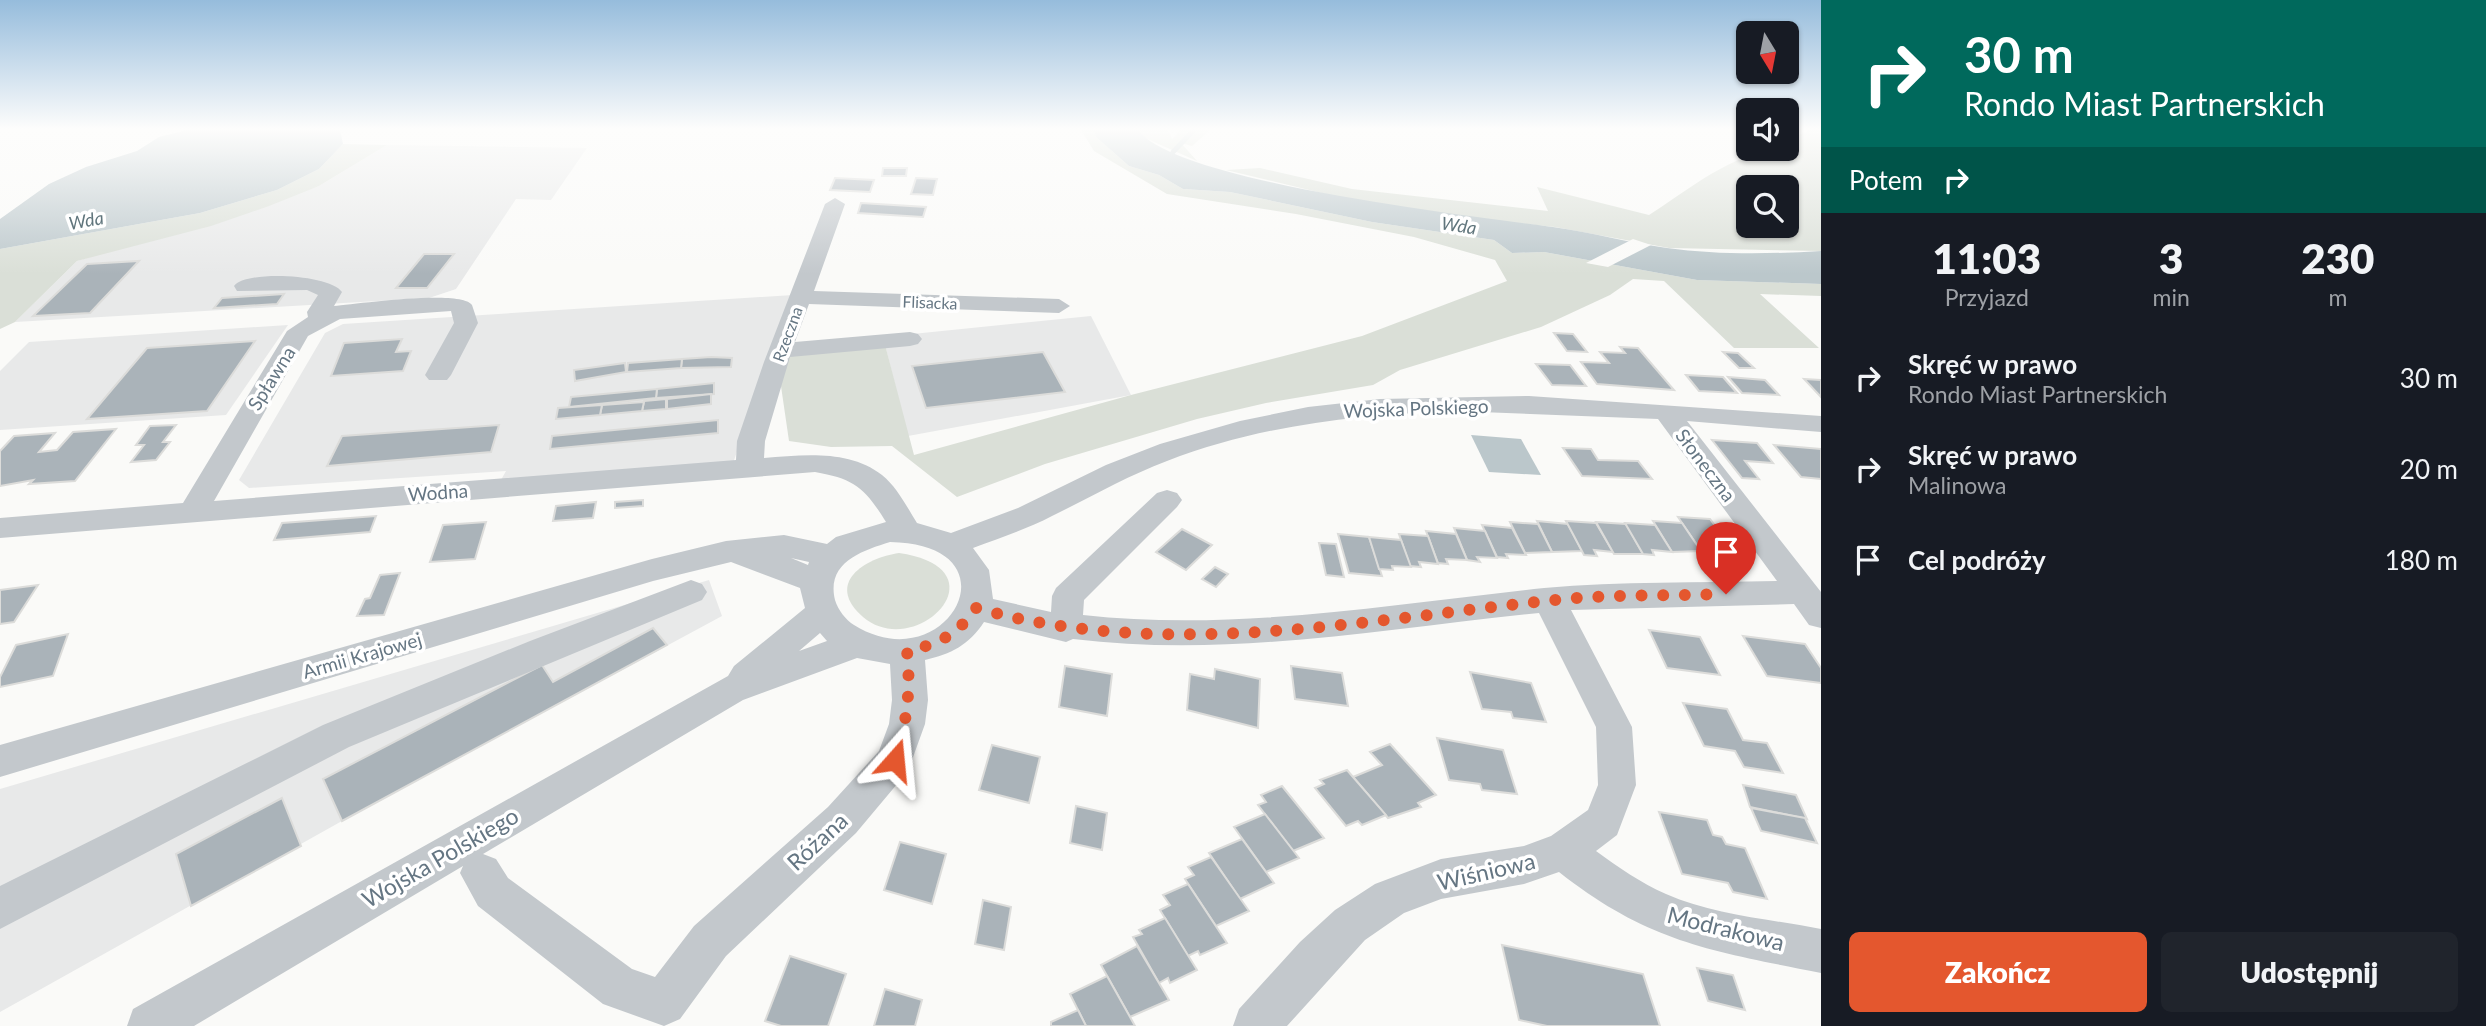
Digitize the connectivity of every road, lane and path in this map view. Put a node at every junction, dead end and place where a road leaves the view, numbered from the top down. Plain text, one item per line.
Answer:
1 (835, 204) dead end
2 (246, 286) dead end
3 (800, 298) junction
4 (1059, 306) dead end
5 (320, 321) junction
6 (910, 339) dead end
7 (780, 351) junction
8 (438, 375) dead end
9 (1668, 414) junction
10 (1821, 424) edge
11 (750, 467) junction
12 (874, 480) junction
13 (1167, 500) dead end
14 (193, 512) junction
15 (1029, 515) junction
16 (0, 528) edge
17 (907, 532) junction
18 (871, 535) junction
19 (949, 545) junction
20 (974, 569) junction
21 (823, 584) junction
22 (691, 592) dead end
23 (1549, 600) junction
24 (1811, 604) edge
25 (976, 608) junction
26 (1066, 629) junction
27 (856, 644) junction
28 (907, 651) junction
29 (730, 690) junction
30 (0, 761) edge
31 (1564, 850) junction
32 (481, 873) dead end
33 (0, 908) edge
34 (1821, 951) edge
35 (663, 1014) edge
36 (150, 1026) edge
37 (1256, 1026) edge

1 - 3 street, Rzeczna
2 - 5 street
3 - 4 street, Flisacka
3 - 7 street, Rzeczna
5 - 8 street, Spławna
5 - 14 street, Spławna
6 - 7 street
7 - 11 street, Rzeczna
9 - 10 street, Wojska Polskiego
9 - 15 street, Wojska Polskiego
9 - 24 street, Słoneczna
11 - 12 street, Wodna
11 - 14 street, Wodna
12 - 17 street
12 - 18 street
13 - 26 street
14 - 16 street, Wodna
15 - 19 street, Wojska Polskiego
15 - 20 street, Wojska Polskiego
17 - 18 street
17 - 19 street
18 - 21 street
19 - 20 street
20 - 25 street
21 - 27 street
21 - 29 street, Wojska Polskiego
21 - 30 street, Armii Krajowej
22 - 33 street
23 - 24 street
23 - 26 street
23 - 31 street, Wiśniowa
25 - 26 street
25 - 28 street
27 - 28 street
27 - 29 street, Wojska Polskiego
28 - 35 street, Różana
29 - 36 street, Wojska Polskiego
31 - 34 street, Modrakowa
31 - 37 street, Wiśniowa
32 - 35 street

